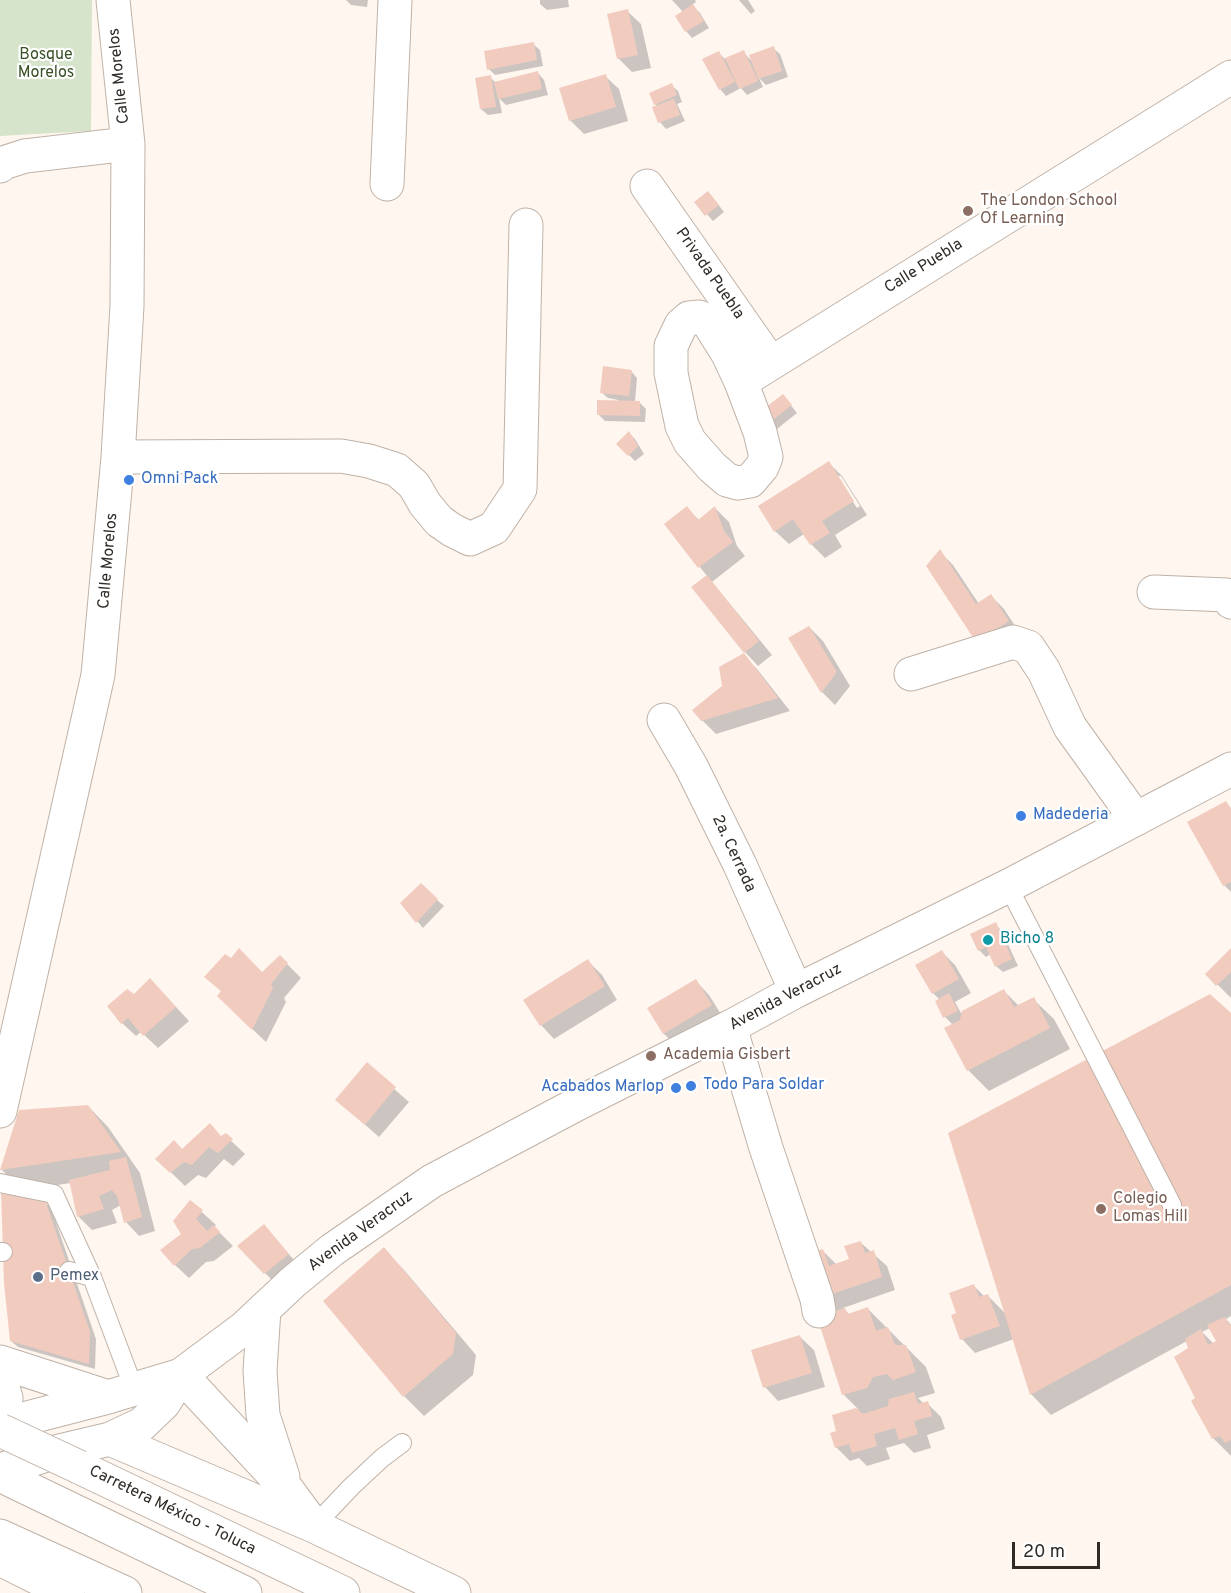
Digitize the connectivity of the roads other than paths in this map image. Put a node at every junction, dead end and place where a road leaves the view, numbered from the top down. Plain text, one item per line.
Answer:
1 (112, 0) edge
2 (395, 0) edge
3 (1231, 77) edge
4 (128, 144) junction
5 (0, 165) edge
6 (387, 184) dead end
7 (647, 186) dead end
8 (526, 225) dead end
9 (770, 362) junction
10 (741, 382) dead end
11 (118, 457) junction
12 (1154, 592) dead end
13 (1231, 602) edge
14 (911, 674) dead end
15 (664, 720) dead end
16 (1231, 769) edge
17 (1136, 819) junction
18 (1008, 886) junction
19 (795, 991) junction
20 (730, 1027) junction
21 (0, 1111) edge
22 (0, 1183) edge
23 (1172, 1205) dead end
24 (69, 1271) dead end
25 (92, 1277) junction
26 (264, 1309) junction
27 (819, 1311) dead end
28 (0, 1362) edge
29 (181, 1375) junction
30 (0, 1377) edge
31 (121, 1393) junction
32 (0, 1414) edge
33 (0, 1425) edge
34 (0, 1430) edge
35 (110, 1439) junction
36 (402, 1443) dead end
37 (8, 1476) edge
38 (286, 1488) junction
39 (314, 1526) junction
40 (0, 1536) edge
41 (0, 1559) edge
42 (68, 1593) edge
43 (125, 1593) edge
44 (245, 1593) edge
45 (343, 1593) edge
46 (454, 1593) edge

1 - 4 street, Calle Morelos
2 - 6 street
3 - 9 street, Calle Puebla
4 - 5 street
4 - 11 street, Calle Morelos
7 - 9 street, Privada Puebla
8 - 11 street
9 - 10 street, Calle Puebla
11 - 21 street, Calle Morelos
12 - 13 street
14 - 17 street
15 - 19 street, 2a. Cerrada
16 - 17 street, Avenida Veracruz
17 - 18 street, Avenida Veracruz
18 - 19 street, Avenida Veracruz
18 - 23 lane
19 - 20 street, Avenida Veracruz
20 - 26 street, Avenida Veracruz
20 - 27 street
22 - 25 lane
24 - 25 lane
25 - 31 lane
26 - 29 street, Avenida Veracruz
26 - 38 street
28 - 31 street
29 - 31 street, Avenida Veracruz
29 - 35 street, Avenida Veracruz
29 - 38 street
30 - 32 street
31 - 33 street, Avenida Veracruz
34 - 45 street, Carretera México - Toluca, bridge
35 - 37 street, Avenida Veracruz
35 - 39 street
36 - 39 lane
37 - 44 street
38 - 39 street
39 - 46 street
40 - 43 street
41 - 42 street

